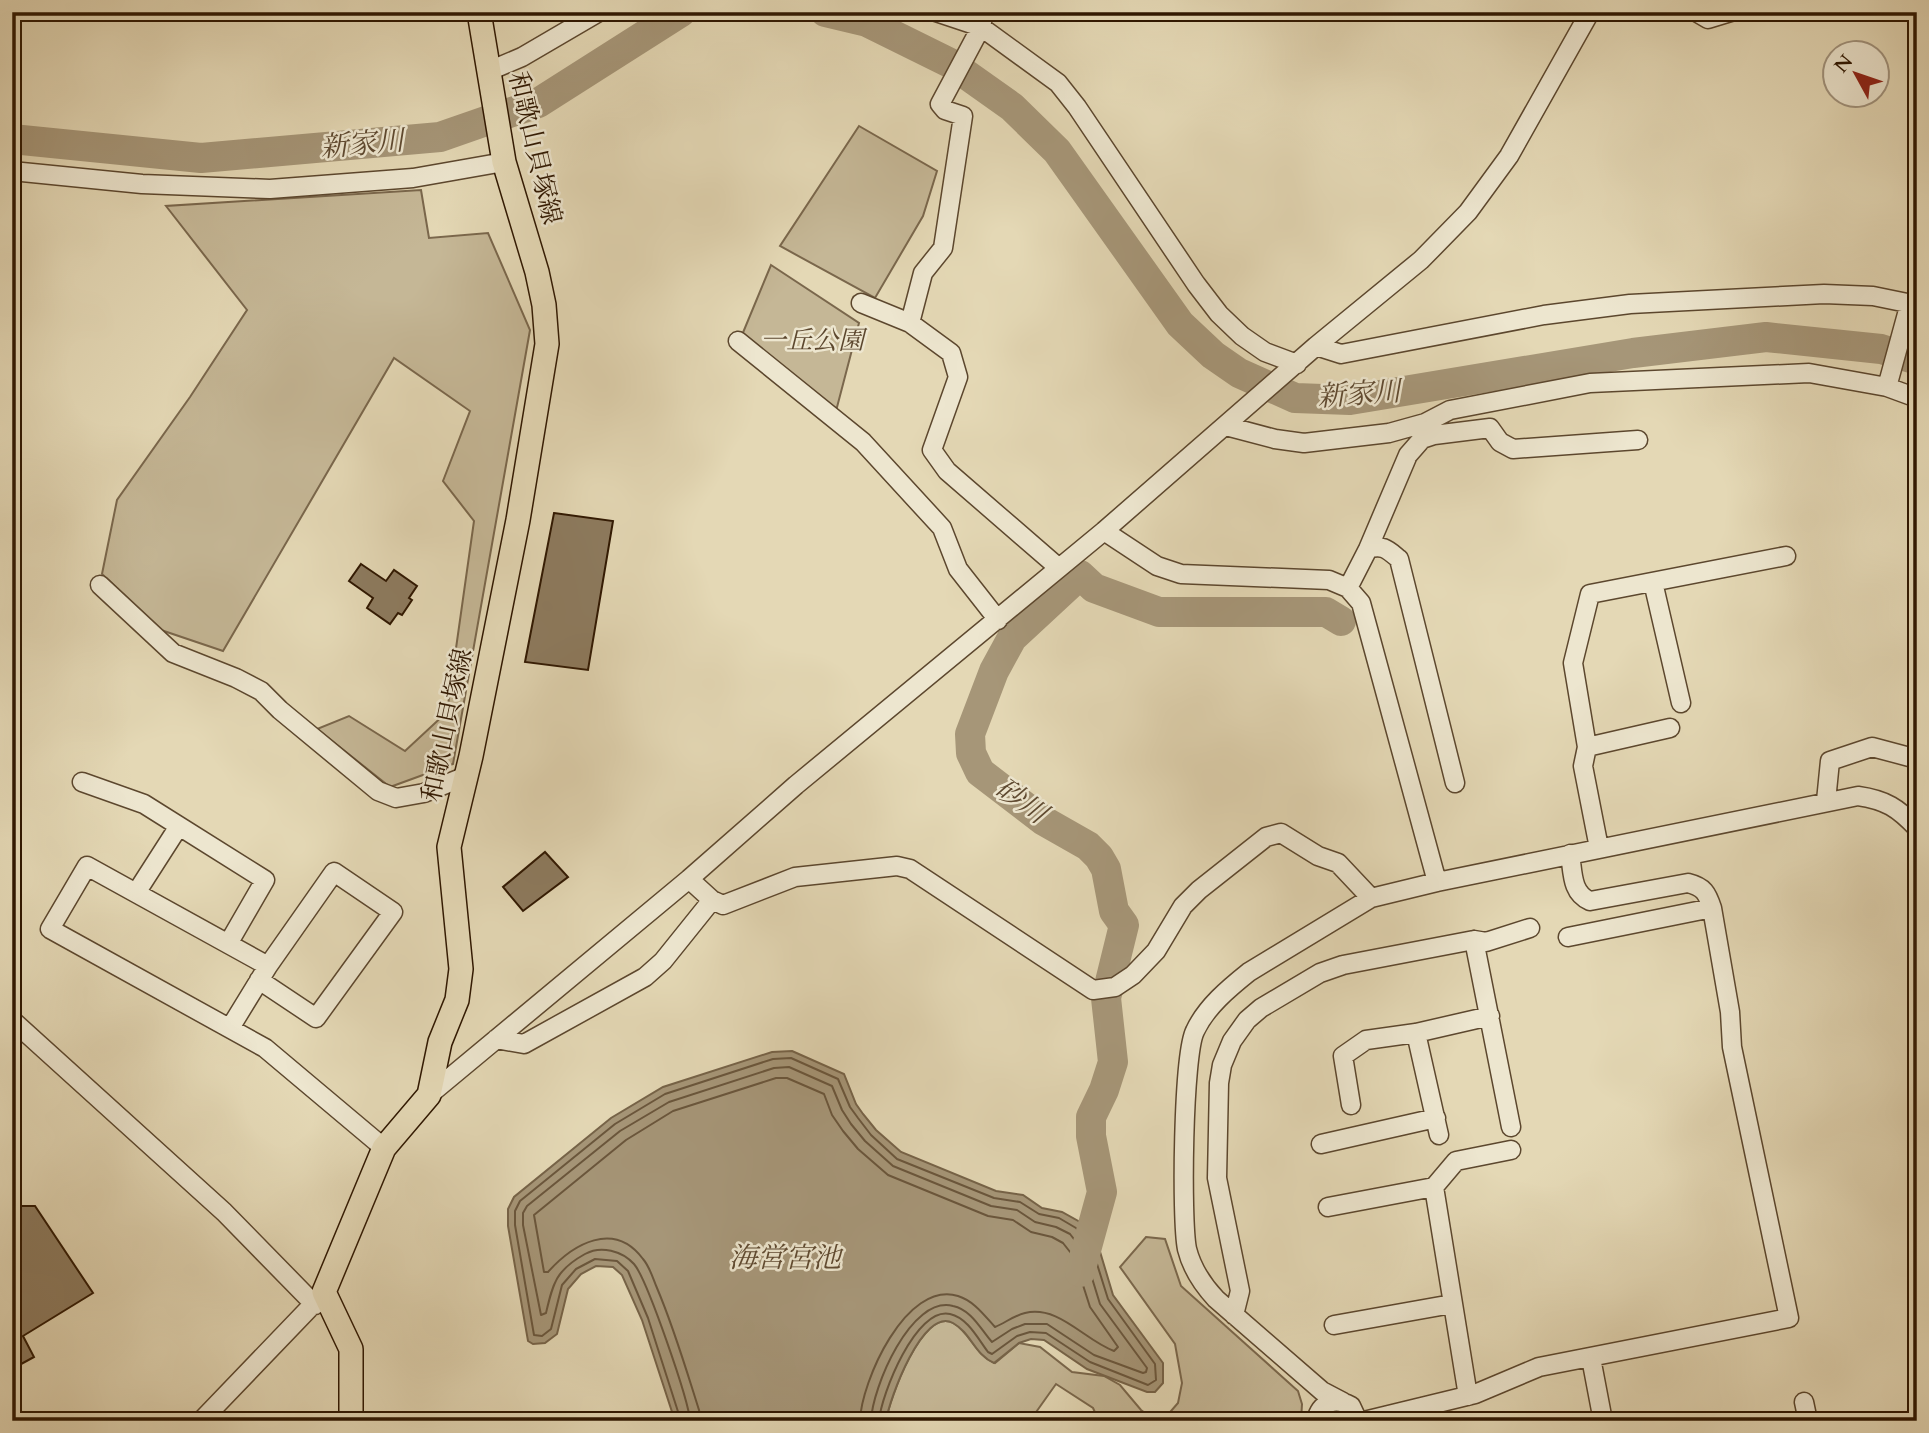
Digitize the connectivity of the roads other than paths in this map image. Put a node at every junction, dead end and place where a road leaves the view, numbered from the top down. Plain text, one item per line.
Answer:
1 (480, 12) edge
2 (599, 12) edge
3 (936, 12) edge
4 (1590, 12) edge
5 (1696, 12) edge
6 (1731, 12) edge
7 (982, 20) edge
8 (489, 75) junction
9 (503, 154) junction
10 (12, 171) edge
11 (861, 303) dead end
12 (1914, 304) edge
13 (910, 323) junction
14 (738, 341) dead end
15 (1316, 346) junction
16 (1297, 364) junction
17 (1886, 387) junction
18 (1917, 398) edge
19 (1226, 426) junction
20 (1639, 440) dead end
21 (1104, 531) junction
22 (1368, 549) junction
23 (1786, 556) dead end
24 (1059, 568) junction
25 (1653, 582) junction
26 (100, 585) dead end
27 (1348, 588) junction
28 (998, 620) junction
29 (1681, 703) dead end
30 (1670, 728) dead end
31 (1587, 747) junction
32 (1917, 759) edge
33 (466, 776) junction
34 (82, 782) dead end
35 (1455, 783) dead end
36 (1826, 801) junction
37 (179, 826) junction
38 (1917, 828) edge
39 (1599, 848) junction
40 (1570, 854) junction
41 (689, 879) junction
42 (1437, 882) junction
43 (136, 893) junction
44 (1371, 898) junction
45 (712, 900) junction
46 (1712, 908) junction
47 (1530, 928) dead end
48 (1568, 937) dead end
49 (1474, 940) junction
50 (228, 944) junction
51 (264, 973) junction
52 (1490, 1016) junction
53 (12, 1020) edge
54 (230, 1028) junction
55 (1416, 1033) junction
56 (496, 1039) junction
57 (429, 1095) junction
58 (1351, 1105) dead end
59 (1511, 1127) dead end
60 (1321, 1144) dead end
61 (384, 1148) junction
62 (1511, 1150) dead end
63 (1185, 1177) junction
64 (1217, 1178) junction
65 (1434, 1187) junction
66 (1328, 1207) dead end
67 (319, 1299) junction
68 (1452, 1304) junction
69 (1234, 1315) junction
70 (1334, 1325) dead end
71 (1591, 1358) junction
72 (1322, 1391) junction
73 (1468, 1396) junction
74 (1343, 1402) junction
75 (1804, 1402) dead end
76 (1318, 1415) edge
77 (201, 1421) edge
78 (351, 1421) edge
79 (1358, 1421) edge
80 (1364, 1421) edge
81 (1603, 1421) edge
82 (1808, 1421) edge

1 - 8 main road, 和歌山貝塚線
2 - 8 street
3 - 7 street
4 - 15 street
5 - 6 street
7 - 13 street
7 - 16 street
8 - 9 main road, 和歌山貝塚線
9 - 10 street
9 - 33 main road, 和歌山貝塚線
11 - 13 street
12 - 15 street
12 - 17 street
13 - 24 street
14 - 28 street
15 - 16 street
16 - 19 street
17 - 18 street
17 - 19 street
19 - 21 street
20 - 22 street
21 - 24 street
21 - 27 street
22 - 27 street
22 - 35 street
23 - 25 street
24 - 28 street
25 - 29 street
25 - 31 street
26 - 33 street
27 - 42 street
28 - 41 street
30 - 31 street
31 - 39 street
32 - 36 street
33 - 57 main road, 和歌山貝塚線
34 - 37 street
36 - 38 street
36 - 39 street
37 - 43 street
37 - 50 street
39 - 40 street
40 - 42 street
40 - 46 street
41 - 45 street
41 - 56 street
42 - 44 street
43 - 50 street
43 - 54 street
44 - 45 street
44 - 63 street
45 - 56 street
46 - 48 street
46 - 71 street
47 - 49 street
49 - 52 street
49 - 64 street
50 - 51 street
51 - 51 street
51 - 54 street
52 - 55 street
52 - 59 street
53 - 67 street
54 - 61 street
55 - 58 street
55 - 60 street
56 - 57 street
57 - 61 main road, 和歌山貝塚線
61 - 67 main road, 和歌山貝塚線
62 - 65 street
63 - 64 street
63 - 69 street
64 - 69 street
65 - 66 street
65 - 68 street
67 - 77 street
67 - 78 main road
68 - 70 street
68 - 73 street
69 - 72 street
71 - 73 street
71 - 81 street
72 - 74 street
72 - 76 street
73 - 80 street
74 - 76 street
74 - 79 street
75 - 82 street

